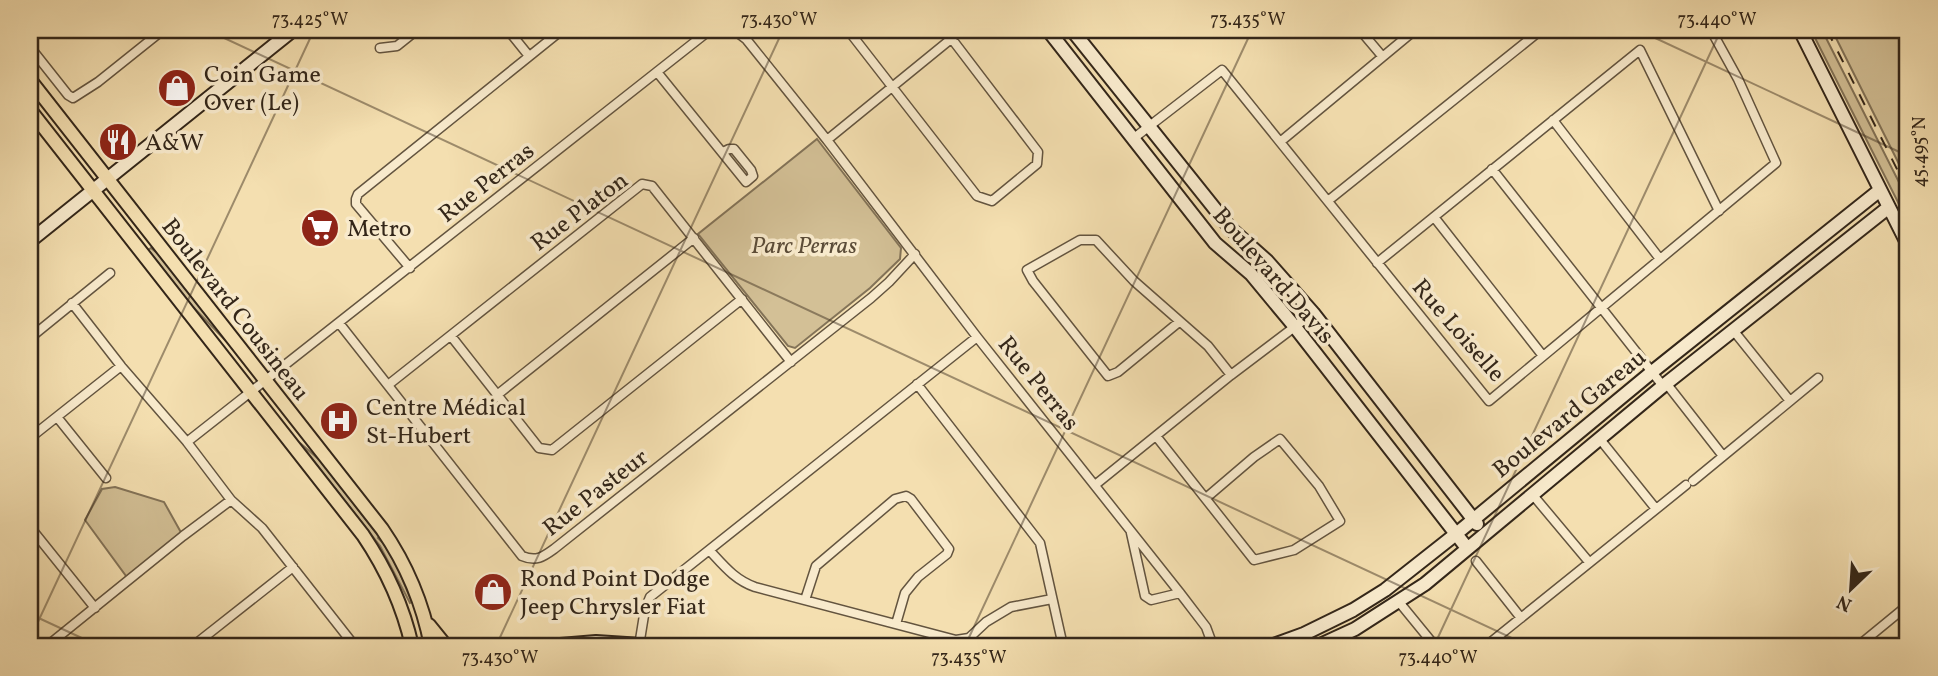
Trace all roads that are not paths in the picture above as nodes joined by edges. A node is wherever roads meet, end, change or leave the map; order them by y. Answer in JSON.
{"nodes":[{"id":1,"x":36,"y":30,"type":"edge"},
{"id":2,"x":163,"y":30,"type":"edge"},
{"id":3,"x":293,"y":30,"type":"edge"},
{"id":4,"x":417,"y":30,"type":"edge"},
{"id":5,"x":508,"y":30,"type":"edge"},
{"id":6,"x":562,"y":30,"type":"edge"},
{"id":7,"x":710,"y":30,"type":"edge"},
{"id":8,"x":734,"y":30,"type":"edge"},
{"id":9,"x":848,"y":30,"type":"edge"},
{"id":10,"x":945,"y":30,"type":"edge"},
{"id":11,"x":962,"y":30,"type":"edge"},
{"id":12,"x":1048,"y":30,"type":"edge"},
{"id":13,"x":1072,"y":30,"type":"edge"},
{"id":14,"x":1360,"y":30,"type":"edge"},
{"id":15,"x":1415,"y":30,"type":"edge"},
{"id":16,"x":1541,"y":30,"type":"edge"},
{"id":17,"x":1711,"y":30,"type":"edge"},
{"id":18,"x":1800,"y":30,"type":"edge"},
{"id":19,"x":30,"y":36,"type":"edge"},
{"id":20,"x":952,"y":38,"type":"junction"},
{"id":21,"x":30,"y":47,"type":"edge"},
{"id":22,"x":380,"y":48,"type":"dead end"},
{"id":23,"x":529,"y":56,"type":"junction"},
{"id":24,"x":1382,"y":56,"type":"junction"},
{"id":25,"x":657,"y":72,"type":"junction"},
{"id":26,"x":30,"y":80,"type":"edge"},
{"id":27,"x":891,"y":87,"type":"junction"},
{"id":28,"x":30,"y":110,"type":"edge"},
{"id":29,"x":1553,"y":120,"type":"junction"},
{"id":30,"x":41,"y":125,"type":"junction"},
{"id":31,"x":1148,"y":126,"type":"junction"},
{"id":32,"x":30,"y":133,"type":"edge"},
{"id":33,"x":1134,"y":138,"type":"junction"},
{"id":34,"x":827,"y":140,"type":"junction"},
{"id":35,"x":1280,"y":142,"type":"junction"},
{"id":36,"x":723,"y":152,"type":"dead end"},
{"id":37,"x":1492,"y":169,"type":"junction"},
{"id":38,"x":107,"y":179,"type":"junction"},
{"id":39,"x":93,"y":190,"type":"junction"},
{"id":40,"x":1880,"y":190,"type":"junction"},
{"id":41,"x":1329,"y":200,"type":"junction"},
{"id":42,"x":1889,"y":207,"type":"junction"},
{"id":43,"x":1719,"y":211,"type":"junction"},
{"id":44,"x":1434,"y":216,"type":"junction"},
{"id":45,"x":694,"y":238,"type":"junction"},
{"id":46,"x":30,"y":241,"type":"edge"},
{"id":47,"x":1908,"y":245,"type":"edge"},
{"id":48,"x":915,"y":254,"type":"junction"},
{"id":49,"x":1660,"y":259,"type":"junction"},
{"id":50,"x":1377,"y":262,"type":"junction"},
{"id":51,"x":410,"y":268,"type":"junction"},
{"id":52,"x":110,"y":273,"type":"dead end"},
{"id":53,"x":742,"y":299,"type":"junction"},
{"id":54,"x":72,"y":303,"type":"junction"},
{"id":55,"x":1602,"y":309,"type":"junction"},
{"id":56,"x":1313,"y":313,"type":"junction"},
{"id":57,"x":1179,"y":322,"type":"junction"},
{"id":58,"x":339,"y":323,"type":"junction"},
{"id":59,"x":1295,"y":327,"type":"junction"},
{"id":60,"x":1732,"y":330,"type":"junction"},
{"id":61,"x":451,"y":336,"type":"junction"},
{"id":62,"x":977,"y":337,"type":"junction"},
{"id":63,"x":30,"y":338,"type":"edge"},
{"id":64,"x":1543,"y":356,"type":"junction"},
{"id":65,"x":791,"y":362,"type":"junction"},
{"id":66,"x":121,"y":366,"type":"junction"},
{"id":67,"x":1652,"y":372,"type":"junction"},
{"id":68,"x":1231,"y":375,"type":"junction"},
{"id":69,"x":1818,"y":378,"type":"dead end"},
{"id":70,"x":266,"y":381,"type":"junction"},
{"id":71,"x":917,"y":384,"type":"junction"},
{"id":72,"x":388,"y":385,"type":"junction"},
{"id":73,"x":1664,"y":385,"type":"junction"},
{"id":74,"x":251,"y":392,"type":"junction"},
{"id":75,"x":497,"y":396,"type":"junction"},
{"id":76,"x":1790,"y":401,"type":"junction"},
{"id":77,"x":57,"y":417,"type":"junction"},
{"id":78,"x":1156,"y":436,"type":"junction"},
{"id":79,"x":30,"y":439,"type":"edge"},
{"id":80,"x":1600,"y":439,"type":"junction"},
{"id":81,"x":187,"y":442,"type":"junction"},
{"id":82,"x":1723,"y":456,"type":"junction"},
{"id":83,"x":106,"y":478,"type":"dead end"},
{"id":84,"x":1096,"y":485,"type":"junction"},
{"id":85,"x":1453,"y":493,"type":"junction"},
{"id":86,"x":1532,"y":494,"type":"junction"},
{"id":87,"x":1206,"y":498,"type":"junction"},
{"id":88,"x":231,"y":499,"type":"junction"},
{"id":89,"x":1434,"y":506,"type":"junction"},
{"id":90,"x":1656,"y":509,"type":"junction"},
{"id":91,"x":1474,"y":519,"type":"junction"},
{"id":92,"x":30,"y":527,"type":"edge"},
{"id":93,"x":1131,"y":531,"type":"junction"},
{"id":94,"x":1485,"y":533,"type":"junction"},
{"id":95,"x":1456,"y":534,"type":"junction"},
{"id":96,"x":1467,"y":548,"type":"junction"},
{"id":97,"x":710,"y":551,"type":"junction"},
{"id":98,"x":1476,"y":561,"type":"dead end"},
{"id":99,"x":1589,"y":562,"type":"junction"},
{"id":100,"x":293,"y":567,"type":"junction"},
{"id":101,"x":1180,"y":593,"type":"junction"},
{"id":102,"x":1052,"y":599,"type":"junction"},
{"id":103,"x":805,"y":600,"type":"junction"},
{"id":104,"x":1399,"y":602,"type":"junction"},
{"id":105,"x":1908,"y":605,"type":"edge"},
{"id":106,"x":95,"y":608,"type":"junction"},
{"id":107,"x":1521,"y":618,"type":"junction"},
{"id":108,"x":424,"y":619,"type":"junction"},
{"id":109,"x":896,"y":624,"type":"junction"},
{"id":110,"x":1326,"y":644,"type":"edge"},
{"id":111,"x":640,"y":645,"type":"edge"},
{"id":112,"x":47,"y":646,"type":"edge"},
{"id":113,"x":193,"y":646,"type":"edge"},
{"id":114,"x":341,"y":646,"type":"edge"},
{"id":115,"x":412,"y":646,"type":"edge"},
{"id":116,"x":431,"y":646,"type":"edge"},
{"id":117,"x":446,"y":646,"type":"edge"},
{"id":118,"x":548,"y":646,"type":"edge"},
{"id":119,"x":657,"y":646,"type":"edge"},
{"id":120,"x":1063,"y":646,"type":"edge"},
{"id":121,"x":1213,"y":646,"type":"edge"},
{"id":122,"x":1271,"y":646,"type":"edge"},
{"id":123,"x":1435,"y":646,"type":"edge"},
{"id":124,"x":1486,"y":646,"type":"edge"},
{"id":125,"x":1858,"y":646,"type":"edge"}],
"edges":[{"from":1,"to":19,"type":"street"},
{"from":2,"to":21,"type":"street"},
{"from":3,"to":38,"type":"street"},
{"from":4,"to":22,"type":"street"},
{"from":5,"to":23,"type":"street"},
{"from":6,"to":23,"type":"street"},
{"from":7,"to":25,"type":"street","name":"Rue Perras"},
{"from":8,"to":34,"type":"street","name":"Rue Perras"},
{"from":9,"to":27,"type":"street"},
{"from":10,"to":20,"type":"street"},
{"from":11,"to":20,"type":"street"},
{"from":12,"to":33,"type":"street","name":"Boulevard Davis"},
{"from":13,"to":31,"type":"street","name":"Boulevard Davis"},
{"from":14,"to":24,"type":"street"},
{"from":15,"to":24,"type":"street"},
{"from":16,"to":41,"type":"street"},
{"from":17,"to":43,"type":"street","name":"Rue Loiselle"},
{"from":18,"to":40,"type":"street"},
{"from":20,"to":27,"type":"street"},
{"from":20,"to":27,"type":"street"},
{"from":23,"to":51,"type":"street"},
{"from":24,"to":35,"type":"street"},
{"from":25,"to":36,"type":"street"},
{"from":25,"to":51,"type":"street","name":"Rue Perras"},
{"from":26,"to":38,"type":"main road","name":"Boulevard Cousineau"},
{"from":27,"to":34,"type":"street"},
{"from":28,"to":30,"type":"main road","name":"Boulevard Cousineau"},
{"from":29,"to":37,"type":"street"},
{"from":29,"to":43,"type":"street"},
{"from":29,"to":49,"type":"street"},
{"from":30,"to":32,"type":"street"},
{"from":30,"to":39,"type":"main road","name":"Boulevard Cousineau"},
{"from":31,"to":33,"type":"street","name":"Rue Loiselle"},
{"from":31,"to":35,"type":"street","name":"Rue Loiselle"},
{"from":31,"to":56,"type":"street","name":"Boulevard Davis"},
{"from":33,"to":59,"type":"street","name":"Boulevard Davis"},
{"from":34,"to":48,"type":"street","name":"Rue Perras"},
{"from":35,"to":41,"type":"street","name":"Rue Loiselle"},
{"from":37,"to":44,"type":"street"},
{"from":37,"to":55,"type":"street"},
{"from":38,"to":39,"type":"street"},
{"from":38,"to":70,"type":"main road","name":"Boulevard Cousineau"},
{"from":39,"to":46,"type":"street"},
{"from":39,"to":74,"type":"main road","name":"Boulevard Cousineau"},
{"from":40,"to":42,"type":"street"},
{"from":40,"to":67,"type":"street","name":"Boulevard Gareau"},
{"from":41,"to":50,"type":"street","name":"Rue Loiselle"},
{"from":42,"to":47,"type":"street"},
{"from":42,"to":60,"type":"street","name":"Boulevard Gareau"},
{"from":43,"to":49,"type":"street","name":"Rue Loiselle"},
{"from":44,"to":50,"type":"street"},
{"from":44,"to":64,"type":"street"},
{"from":45,"to":53,"type":"street","name":"Rue Platon"},
{"from":45,"to":61,"type":"street","name":"Rue Platon"},
{"from":45,"to":75,"type":"street"},
{"from":48,"to":62,"type":"street","name":"Rue Perras"},
{"from":48,"to":65,"type":"street","name":"Rue Pasteur"},
{"from":49,"to":55,"type":"street","name":"Rue Loiselle"},
{"from":50,"to":64,"type":"street","name":"Rue Loiselle"},
{"from":51,"to":58,"type":"street","name":"Rue Perras"},
{"from":52,"to":54,"type":"street"},
{"from":53,"to":65,"type":"street","name":"Rue Platon"},
{"from":53,"to":75,"type":"street"},
{"from":54,"to":63,"type":"street"},
{"from":54,"to":66,"type":"street"},
{"from":55,"to":64,"type":"street","name":"Rue Loiselle"},
{"from":55,"to":67,"type":"street"},
{"from":56,"to":59,"type":"street"},
{"from":56,"to":85,"type":"street","name":"Boulevard Davis"},
{"from":57,"to":57,"type":"street"},
{"from":57,"to":68,"type":"street"},
{"from":58,"to":70,"type":"street","name":"Rue Perras"},
{"from":58,"to":72,"type":"street","name":"Rue Pasteur"},
{"from":59,"to":68,"type":"street"},
{"from":59,"to":89,"type":"street","name":"Boulevard Davis"},
{"from":60,"to":73,"type":"street","name":"Boulevard Gareau"},
{"from":60,"to":76,"type":"street"},
{"from":61,"to":72,"type":"street","name":"Rue Platon"},
{"from":61,"to":75,"type":"street"},
{"from":62,"to":71,"type":"street"},
{"from":62,"to":84,"type":"street","name":"Rue Perras"},
{"from":65,"to":72,"type":"street","name":"Rue Pasteur"},
{"from":66,"to":77,"type":"street"},
{"from":66,"to":81,"type":"street"},
{"from":67,"to":73,"type":"street"},
{"from":67,"to":91,"type":"street","name":"Boulevard Gareau"},
{"from":68,"to":78,"type":"street"},
{"from":69,"to":76,"type":"street"},
{"from":70,"to":74,"type":"street","name":"Rue Perras"},
{"from":70,"to":108,"type":"main road","name":"Boulevard Cousineau"},
{"from":71,"to":97,"type":"street"},
{"from":71,"to":102,"type":"street"},
{"from":73,"to":80,"type":"street","name":"Boulevard Gareau"},
{"from":73,"to":82,"type":"street"},
{"from":74,"to":81,"type":"street","name":"Rue Perras"},
{"from":74,"to":115,"type":"main road","name":"Boulevard Cousineau"},
{"from":76,"to":82,"type":"street"},
{"from":77,"to":79,"type":"street"},
{"from":77,"to":83,"type":"street"},
{"from":78,"to":84,"type":"street"},
{"from":78,"to":87,"type":"street"},
{"from":80,"to":86,"type":"street","name":"Boulevard Gareau"},
{"from":80,"to":90,"type":"street"},
{"from":81,"to":88,"type":"street"},
{"from":82,"to":90,"type":"street"},
{"from":84,"to":93,"type":"street","name":"Rue Perras"},
{"from":85,"to":89,"type":"street"},
{"from":85,"to":91,"type":"street","name":"Boulevard Davis"},
{"from":86,"to":94,"type":"street","name":"Boulevard Gareau"},
{"from":86,"to":99,"type":"street"},
{"from":87,"to":87,"type":"street"},
{"from":88,"to":100,"type":"street"},
{"from":88,"to":106,"type":"street"},
{"from":89,"to":95,"type":"street","name":"Boulevard Davis"},
{"from":90,"to":99,"type":"street"},
{"from":91,"to":94,"type":"street","name":"Boulevard Davis"},
{"from":91,"to":95,"type":"street","name":"Boulevard Gareau"},
{"from":92,"to":106,"type":"street"},
{"from":93,"to":101,"type":"street","name":"Rue Perras"},
{"from":93,"to":101,"type":"street","name":"Rue Perras"},
{"from":94,"to":96,"type":"street","name":"Boulevard Gareau"},
{"from":95,"to":96,"type":"street","name":"Boulevard Davis"},
{"from":95,"to":122,"type":"street","name":"Boulevard Gareau"},
{"from":96,"to":104,"type":"street","name":"Boulevard Gareau"},
{"from":97,"to":103,"type":"street"},
{"from":97,"to":111,"type":"street"},
{"from":98,"to":107,"type":"street"},
{"from":99,"to":107,"type":"street"},
{"from":100,"to":113,"type":"street"},
{"from":100,"to":114,"type":"street"},
{"from":101,"to":121,"type":"street","name":"Rue Perras"},
{"from":102,"to":109,"type":"street"},
{"from":102,"to":120,"type":"street"},
{"from":103,"to":109,"type":"street"},
{"from":103,"to":109,"type":"street"},
{"from":104,"to":110,"type":"street","name":"Boulevard Gareau"},
{"from":104,"to":123,"type":"street"},
{"from":105,"to":125,"type":"street"},
{"from":106,"to":112,"type":"street"},
{"from":107,"to":124,"type":"street"},
{"from":108,"to":116,"type":"main road","name":"Boulevard Cousineau"},
{"from":108,"to":117,"type":"main road"},
{"from":111,"to":118,"type":"street"},
{"from":111,"to":119,"type":"street"}]}
